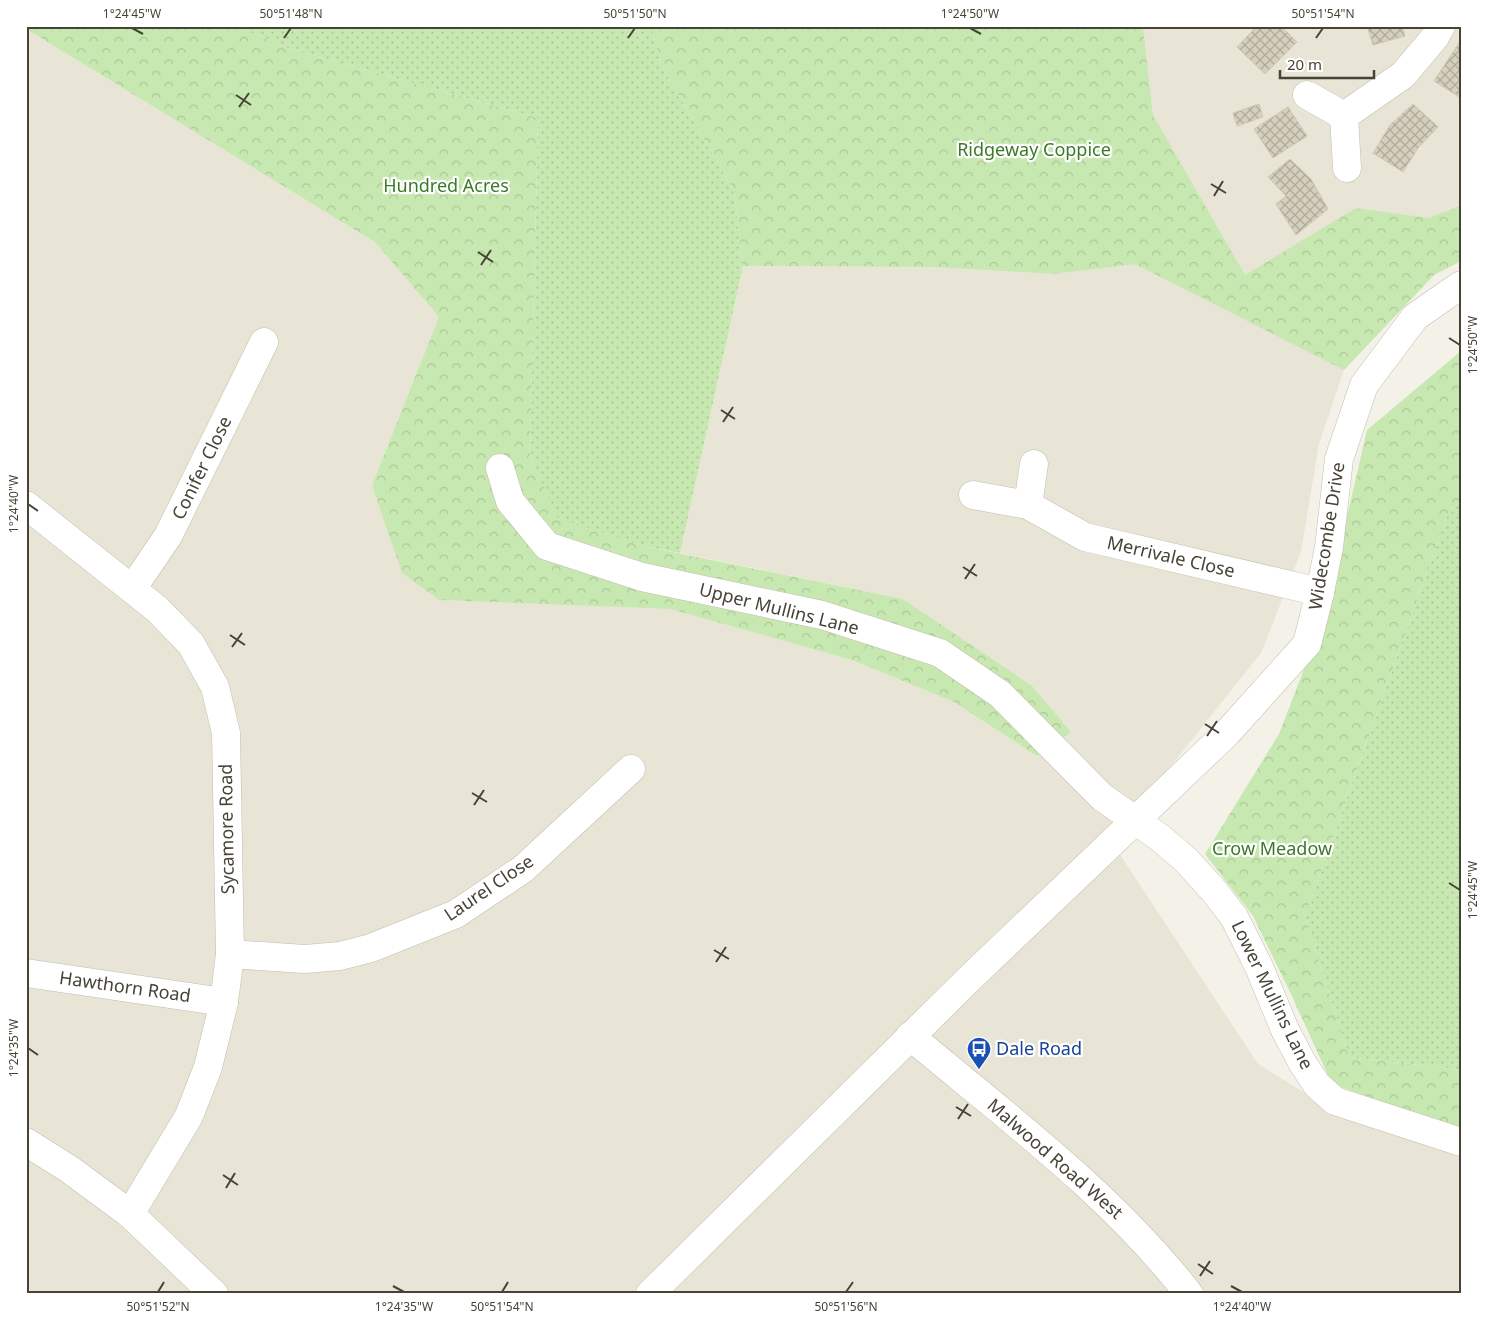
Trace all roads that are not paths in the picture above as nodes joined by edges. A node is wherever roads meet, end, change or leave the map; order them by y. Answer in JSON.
{"nodes":[{"id":1,"x":1441,"y":26,"type":"edge"},
{"id":2,"x":1307,"y":95,"type":"dead end"},
{"id":3,"x":1344,"y":116,"type":"junction"},
{"id":4,"x":1347,"y":168,"type":"dead end"},
{"id":5,"x":1461,"y":285,"type":"edge"},
{"id":6,"x":264,"y":342,"type":"dead end"},
{"id":7,"x":1034,"y":464,"type":"dead end"},
{"id":8,"x":500,"y":468,"type":"dead end"},
{"id":9,"x":973,"y":495,"type":"dead end"},
{"id":10,"x":26,"y":505,"type":"edge"},
{"id":11,"x":1028,"y":505,"type":"junction"},
{"id":12,"x":132,"y":590,"type":"junction"},
{"id":13,"x":1320,"y":592,"type":"junction"},
{"id":14,"x":631,"y":769,"type":"dead end"},
{"id":15,"x":1134,"y":820,"type":"junction"},
{"id":16,"x":230,"y":954,"type":"junction"},
{"id":17,"x":26,"y":973,"type":"edge"},
{"id":18,"x":224,"y":1002,"type":"junction"},
{"id":19,"x":910,"y":1036,"type":"junction"},
{"id":20,"x":26,"y":1142,"type":"edge"},
{"id":21,"x":1461,"y":1142,"type":"edge"},
{"id":22,"x":130,"y":1214,"type":"junction"},
{"id":23,"x":214,"y":1294,"type":"edge"},
{"id":24,"x":650,"y":1294,"type":"edge"},
{"id":25,"x":1189,"y":1294,"type":"edge"}],
"edges":[{"from":1,"to":3,"type":"street"},
{"from":2,"to":3,"type":"street"},
{"from":3,"to":4,"type":"street"},
{"from":5,"to":13,"type":"street","name":"Widecombe Drive"},
{"from":6,"to":12,"type":"street","name":"Conifer Close"},
{"from":7,"to":11,"type":"street"},
{"from":8,"to":15,"type":"street","name":"Upper Mullins Lane"},
{"from":9,"to":11,"type":"street","name":"Merrivale Close"},
{"from":10,"to":12,"type":"street","name":"Sycamore Road"},
{"from":11,"to":13,"type":"street","name":"Merrivale Close"},
{"from":12,"to":16,"type":"street","name":"Sycamore Road"},
{"from":13,"to":15,"type":"street","name":"Widecombe Drive"},
{"from":14,"to":16,"type":"street","name":"Laurel Close"},
{"from":15,"to":19,"type":"street"},
{"from":15,"to":21,"type":"street","name":"Lower Mullins Lane"},
{"from":16,"to":18,"type":"street","name":"Sycamore Road"},
{"from":17,"to":18,"type":"street","name":"Hawthorn Road"},
{"from":18,"to":22,"type":"street","name":"Sycamore Road"},
{"from":19,"to":24,"type":"street"},
{"from":19,"to":25,"type":"street","name":"Malwood Road West"},
{"from":20,"to":22,"type":"street"},
{"from":22,"to":23,"type":"street"}]}
